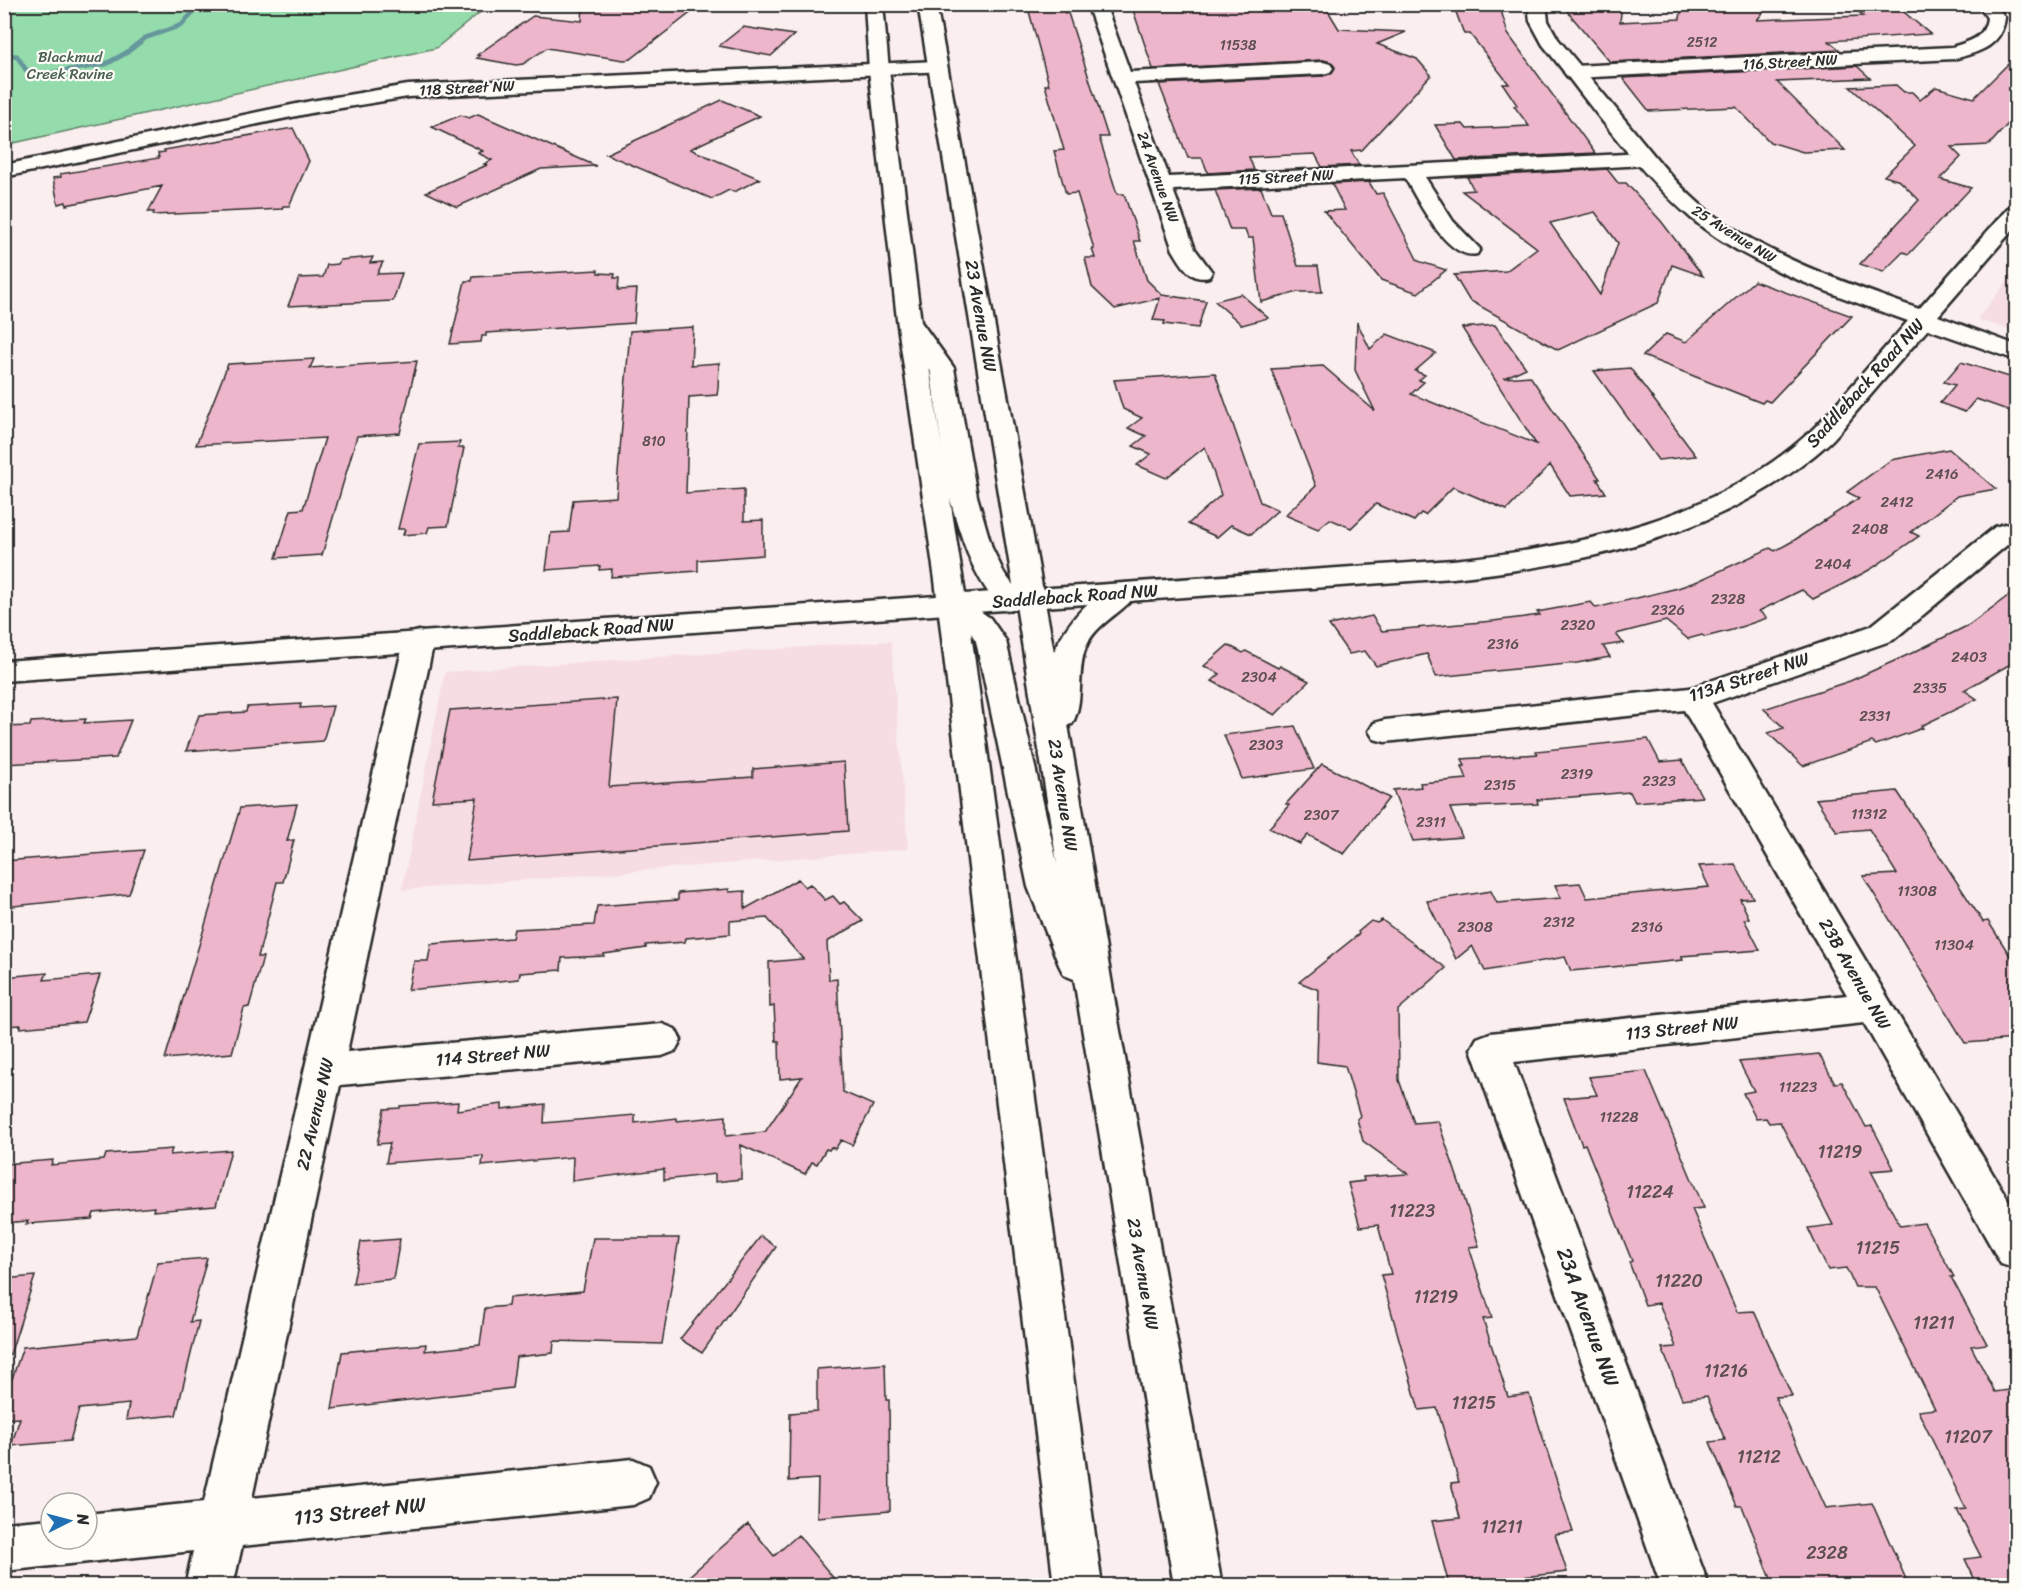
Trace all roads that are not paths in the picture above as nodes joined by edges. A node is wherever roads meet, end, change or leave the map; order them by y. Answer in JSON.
{"nodes":[{"id":1,"x":874,"y":4,"type":"edge"},
{"id":2,"x":927,"y":4,"type":"edge"},
{"id":3,"x":1096,"y":4,"type":"edge"},
{"id":4,"x":1537,"y":4,"type":"edge"},
{"id":5,"x":1987,"y":4,"type":"edge"},
{"id":6,"x":938,"y":67,"type":"junction"},
{"id":7,"x":1323,"y":68,"type":"dead end"},
{"id":8,"x":879,"y":70,"type":"junction"},
{"id":9,"x":1574,"y":72,"type":"junction"},
{"id":10,"x":1123,"y":78,"type":"junction"},
{"id":11,"x":1645,"y":159,"type":"junction"},
{"id":12,"x":4,"y":171,"type":"edge"},
{"id":13,"x":1411,"y":171,"type":"junction"},
{"id":14,"x":1161,"y":183,"type":"junction"},
{"id":15,"x":2016,"y":213,"type":"edge"},
{"id":16,"x":1469,"y":249,"type":"dead end"},
{"id":17,"x":1201,"y":272,"type":"dead end"},
{"id":18,"x":909,"y":319,"type":"junction"},
{"id":19,"x":1923,"y":320,"type":"junction"},
{"id":20,"x":2016,"y":353,"type":"edge"},
{"id":21,"x":2011,"y":536,"type":"edge"},
{"id":22,"x":1122,"y":593,"type":"junction"},
{"id":23,"x":1030,"y":600,"type":"junction"},
{"id":24,"x":952,"y":605,"type":"junction"},
{"id":25,"x":419,"y":641,"type":"junction"},
{"id":26,"x":4,"y":670,"type":"edge"},
{"id":27,"x":1693,"y":698,"type":"junction"},
{"id":28,"x":1385,"y":731,"type":"dead end"},
{"id":29,"x":1056,"y":750,"type":"junction"},
{"id":30,"x":1875,"y":1007,"type":"junction"},
{"id":31,"x":1099,"y":1020,"type":"junction"},
{"id":32,"x":662,"y":1040,"type":"dead end"},
{"id":33,"x":1490,"y":1049,"type":"joint"},
{"id":34,"x":325,"y":1070,"type":"junction"},
{"id":35,"x":2016,"y":1250,"type":"edge"},
{"id":36,"x":633,"y":1482,"type":"dead end"},
{"id":37,"x":222,"y":1525,"type":"junction"},
{"id":38,"x":99,"y":1538,"type":"edge"},
{"id":39,"x":39,"y":1543,"type":"edge"},
{"id":40,"x":4,"y":1547,"type":"edge"},
{"id":41,"x":209,"y":1586,"type":"edge"},
{"id":42,"x":1078,"y":1586,"type":"edge"},
{"id":43,"x":1198,"y":1586,"type":"edge"},
{"id":44,"x":1685,"y":1586,"type":"edge"}],
"edges":[{"from":1,"to":8,"type":"street"},
{"from":2,"to":6,"type":"street","name":"23 Avenue NW"},
{"from":3,"to":10,"type":"street","name":"24 Avenue NW"},
{"from":4,"to":9,"type":"street","name":"25 Avenue NW"},
{"from":5,"to":9,"type":"street","name":"116 Street NW"},
{"from":6,"to":8,"type":"street","name":"118 Street NW"},
{"from":6,"to":23,"type":"street","name":"23 Avenue NW"},
{"from":7,"to":10,"type":"street"},
{"from":8,"to":12,"type":"street","name":"118 Street NW"},
{"from":8,"to":18,"type":"street"},
{"from":9,"to":11,"type":"street","name":"25 Avenue NW"},
{"from":10,"to":14,"type":"street","name":"24 Avenue NW"},
{"from":11,"to":13,"type":"street","name":"115 Street NW"},
{"from":11,"to":19,"type":"street","name":"25 Avenue NW"},
{"from":13,"to":14,"type":"street","name":"115 Street NW"},
{"from":13,"to":16,"type":"street"},
{"from":14,"to":17,"type":"street","name":"24 Avenue NW"},
{"from":15,"to":19,"type":"street","name":"Saddleback Road NW"},
{"from":18,"to":23,"type":"street"},
{"from":18,"to":24,"type":"street"},
{"from":19,"to":20,"type":"street","name":"25 Avenue NW"},
{"from":19,"to":22,"type":"street","name":"Saddleback Road NW"},
{"from":21,"to":27,"type":"street","name":"113A Street NW"},
{"from":22,"to":23,"type":"street","name":"Saddleback Road NW"},
{"from":22,"to":29,"type":"street"},
{"from":23,"to":24,"type":"street","name":"Saddleback Road NW"},
{"from":23,"to":29,"type":"street","name":"23 Avenue NW"},
{"from":24,"to":25,"type":"street","name":"Saddleback Road NW"},
{"from":24,"to":31,"type":"street"},
{"from":24,"to":42,"type":"street"},
{"from":25,"to":26,"type":"street","name":"Saddleback Road NW"},
{"from":25,"to":34,"type":"street","name":"22 Avenue NW"},
{"from":27,"to":28,"type":"street","name":"113A Street NW"},
{"from":27,"to":30,"type":"street","name":"23B Avenue NW"},
{"from":29,"to":31,"type":"street","name":"23 Avenue NW"},
{"from":30,"to":33,"type":"street","name":"113 Street NW"},
{"from":30,"to":35,"type":"street","name":"23B Avenue NW"},
{"from":31,"to":43,"type":"street","name":"23 Avenue NW"},
{"from":32,"to":34,"type":"street","name":"114 Street NW"},
{"from":33,"to":44,"type":"street","name":"23A Avenue NW"},
{"from":34,"to":37,"type":"street","name":"22 Avenue NW"},
{"from":36,"to":37,"type":"street","name":"113 Street NW"},
{"from":37,"to":38,"type":"street","name":"113 Street NW"},
{"from":37,"to":41,"type":"street","name":"22 Avenue NW"},
{"from":39,"to":40,"type":"street"}]}
